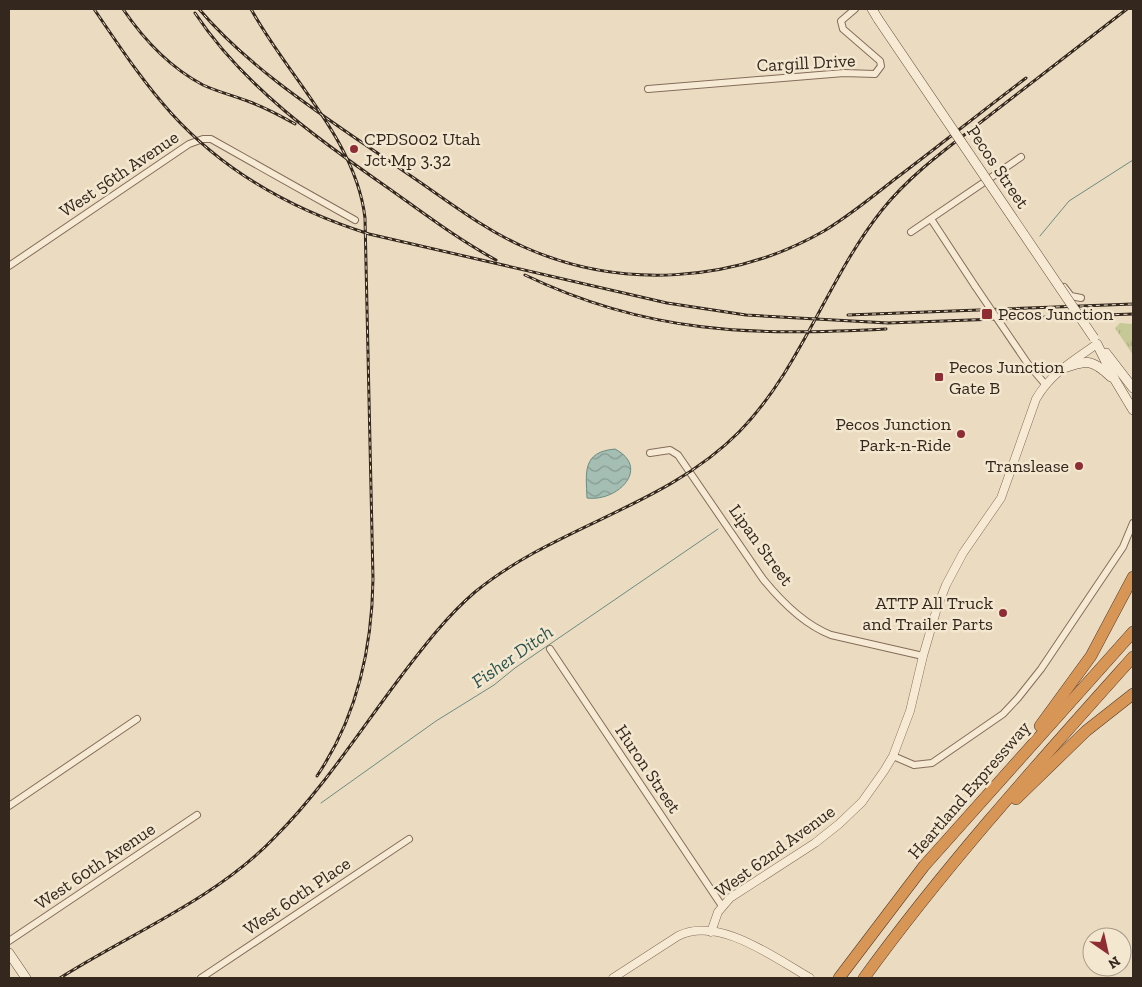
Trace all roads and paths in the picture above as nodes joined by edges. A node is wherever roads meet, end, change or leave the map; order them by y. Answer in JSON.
{"nodes":[{"id":1,"x":855,"y":9,"type":"edge"},
{"id":2,"x":872,"y":9,"type":"edge"},
{"id":3,"x":648,"y":89,"type":"dead end"},
{"id":4,"x":1021,"y":158,"type":"dead end"},
{"id":5,"x":989,"y":180,"type":"junction"},
{"id":6,"x":930,"y":219,"type":"junction"},
{"id":7,"x":355,"y":220,"type":"dead end"},
{"id":8,"x":911,"y":232,"type":"dead end"},
{"id":9,"x":9,"y":266,"type":"edge"},
{"id":10,"x":1081,"y":298,"type":"dead end"},
{"id":11,"x":1096,"y":341,"type":"junction"},
{"id":12,"x":1061,"y":369,"type":"junction"},
{"id":13,"x":1115,"y":380,"type":"junction"},
{"id":14,"x":1045,"y":384,"type":"junction"},
{"id":15,"x":1133,"y":388,"type":"edge"},
{"id":16,"x":1133,"y":410,"type":"edge"},
{"id":17,"x":650,"y":453,"type":"dead end"},
{"id":18,"x":1133,"y":523,"type":"edge"},
{"id":19,"x":1133,"y":577,"type":"edge"},
{"id":20,"x":1133,"y":632,"type":"edge"},
{"id":21,"x":550,"y":649,"type":"dead end"},
{"id":22,"x":923,"y":656,"type":"junction"},
{"id":23,"x":1133,"y":657,"type":"edge"},
{"id":24,"x":1133,"y":694,"type":"edge"},
{"id":25,"x":137,"y":719,"type":"dead end"},
{"id":26,"x":893,"y":756,"type":"junction"},
{"id":27,"x":9,"y":806,"type":"edge"},
{"id":28,"x":197,"y":815,"type":"dead end"},
{"id":29,"x":410,"y":839,"type":"dead end"},
{"id":30,"x":959,"y":858,"type":"junction"},
{"id":31,"x":924,"y":866,"type":"junction"},
{"id":32,"x":722,"y":906,"type":"junction"},
{"id":33,"x":711,"y":932,"type":"junction"},
{"id":34,"x":9,"y":941,"type":"edge"},
{"id":35,"x":9,"y":953,"type":"edge"},
{"id":36,"x":26,"y":978,"type":"edge"},
{"id":37,"x":202,"y":978,"type":"edge"},
{"id":38,"x":613,"y":978,"type":"edge"},
{"id":39,"x":810,"y":978,"type":"edge"},
{"id":40,"x":839,"y":978,"type":"edge"},
{"id":41,"x":864,"y":978,"type":"edge"}],
"edges":[{"from":1,"to":3,"type":"street","name":"Cargill Drive"},
{"from":2,"to":11,"type":"main road","name":"Pecos Street","bridge":true},
{"from":4,"to":5,"type":"street"},
{"from":5,"to":6,"type":"street"},
{"from":5,"to":10,"type":"street"},
{"from":6,"to":8,"type":"street"},
{"from":6,"to":14,"type":"street","bridge":true},
{"from":7,"to":9,"type":"street","name":"West 56th Avenue"},
{"from":11,"to":12,"type":"street"},
{"from":11,"to":13,"type":"main road","name":"Pecos Street"},
{"from":11,"to":15,"type":"main road","name":"Pecos Street"},
{"from":12,"to":13,"type":"main road"},
{"from":12,"to":14,"type":"street"},
{"from":13,"to":16,"type":"main road","name":"Pecos Street"},
{"from":14,"to":22,"type":"street","name":"West 62nd Avenue"},
{"from":17,"to":22,"type":"street","name":"Lipan Street"},
{"from":18,"to":26,"type":"street"},
{"from":19,"to":31,"type":"highway"},
{"from":20,"to":31,"type":"highway","name":"Heartland Expressway"},
{"from":21,"to":32,"type":"street","name":"Huron Street"},
{"from":22,"to":26,"type":"street","name":"West 62nd Avenue"},
{"from":23,"to":30,"type":"highway","name":"Heartland Expressway"},
{"from":24,"to":30,"type":"highway"},
{"from":25,"to":27,"type":"street"},
{"from":26,"to":32,"type":"street","name":"West 62nd Avenue"},
{"from":28,"to":34,"type":"street","name":"West 60th Avenue"},
{"from":29,"to":37,"type":"street","name":"West 60th Place"},
{"from":30,"to":41,"type":"highway","name":"Heartland Expressway"},
{"from":31,"to":40,"type":"highway","name":"Heartland Expressway"},
{"from":32,"to":33,"type":"street","name":"West 62nd Avenue"},
{"from":33,"to":38,"type":"street"},
{"from":33,"to":39,"type":"street"},
{"from":35,"to":36,"type":"main road"}]}
